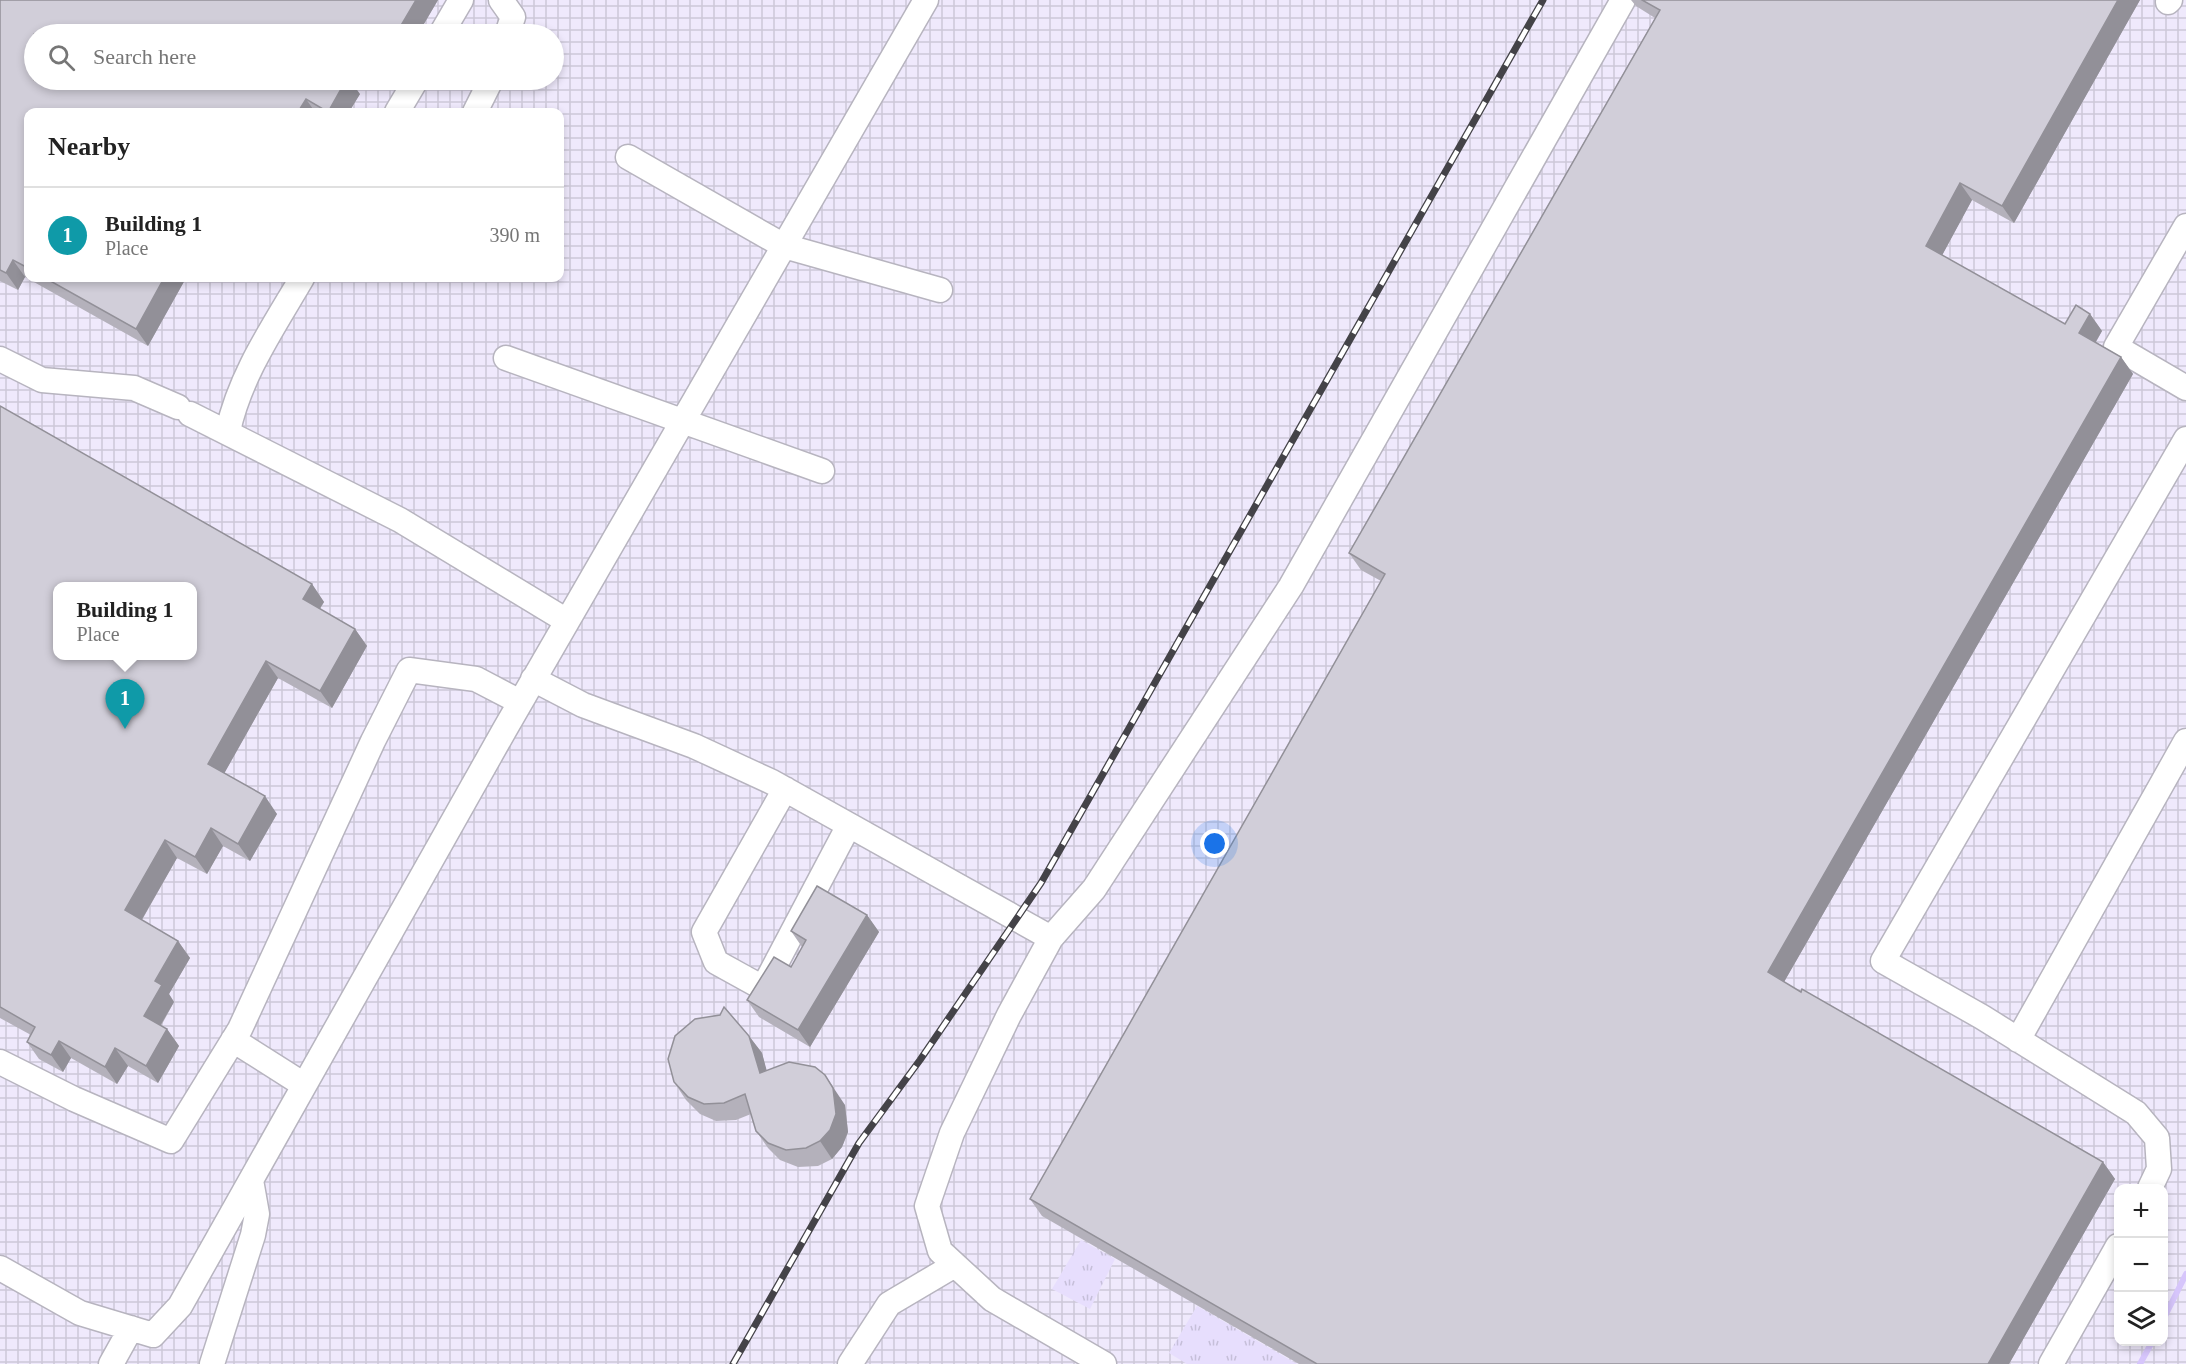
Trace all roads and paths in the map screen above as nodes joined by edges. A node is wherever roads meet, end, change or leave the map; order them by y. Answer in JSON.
{"nodes":[{"id":1,"x":461,"y":0,"type":"edge"},
{"id":2,"x":501,"y":0,"type":"edge"},
{"id":3,"x":926,"y":0,"type":"edge"},
{"id":4,"x":1623,"y":0,"type":"edge"},
{"id":5,"x":447,"y":24,"type":"edge"},
{"id":6,"x":511,"y":24,"type":"edge"},
{"id":7,"x":410,"y":90,"type":"edge"},
{"id":8,"x":486,"y":90,"type":"edge"},
{"id":9,"x":399,"y":108,"type":"edge"},
{"id":10,"x":477,"y":108,"type":"edge"},
{"id":11,"x":628,"y":157,"type":"dead end"},
{"id":12,"x":2186,"y":226,"type":"edge"},
{"id":13,"x":784,"y":246,"type":"junction"},
{"id":14,"x":300,"y":282,"type":"edge"},
{"id":15,"x":940,"y":290,"type":"dead end"},
{"id":16,"x":506,"y":357,"type":"dead end"},
{"id":17,"x":0,"y":359,"type":"edge"},
{"id":18,"x":2186,"y":388,"type":"edge"},
{"id":19,"x":683,"y":421,"type":"junction"},
{"id":20,"x":228,"y":431,"type":"junction"},
{"id":21,"x":2186,"y":439,"type":"edge"},
{"id":22,"x":822,"y":471,"type":"dead end"},
{"id":23,"x":567,"y":621,"type":"junction"},
{"id":24,"x":533,"y":679,"type":"junction"},
{"id":25,"x":520,"y":702,"type":"junction"},
{"id":26,"x":2186,"y":741,"type":"edge"},
{"id":27,"x":785,"y":789,"type":"junction"},
{"id":28,"x":849,"y":825,"type":"junction"},
{"id":29,"x":1051,"y":938,"type":"junction"},
{"id":30,"x":233,"y":1040,"type":"junction"},
{"id":31,"x":2018,"y":1040,"type":"junction"},
{"id":32,"x":0,"y":1062,"type":"edge"},
{"id":33,"x":304,"y":1085,"type":"junction"},
{"id":34,"x":251,"y":1180,"type":"junction"},
{"id":35,"x":2152,"y":1184,"type":"edge"},
{"id":36,"x":2114,"y":1253,"type":"edge"},
{"id":37,"x":955,"y":1265,"type":"junction"},
{"id":38,"x":0,"y":1268,"type":"edge"},
{"id":39,"x":131,"y":1328,"type":"junction"},
{"id":40,"x":111,"y":1364,"type":"edge"},
{"id":41,"x":212,"y":1364,"type":"edge"},
{"id":42,"x":850,"y":1364,"type":"edge"},
{"id":43,"x":1104,"y":1364,"type":"edge"},
{"id":44,"x":2051,"y":1364,"type":"edge"}],
"edges":[{"from":1,"to":5,"type":"lane"},
{"from":2,"to":6,"type":"lane"},
{"from":3,"to":13,"type":"lane"},
{"from":4,"to":29,"type":"lane"},
{"from":7,"to":9,"type":"lane"},
{"from":8,"to":10,"type":"lane"},
{"from":11,"to":13,"type":"lane"},
{"from":12,"to":18,"type":"lane"},
{"from":13,"to":15,"type":"lane"},
{"from":13,"to":19,"type":"lane"},
{"from":14,"to":20,"type":"lane"},
{"from":16,"to":19,"type":"lane"},
{"from":17,"to":20,"type":"lane"},
{"from":19,"to":22,"type":"lane"},
{"from":19,"to":23,"type":"lane"},
{"from":20,"to":23,"type":"lane"},
{"from":21,"to":31,"type":"lane"},
{"from":23,"to":24,"type":"lane"},
{"from":24,"to":25,"type":"lane"},
{"from":24,"to":27,"type":"lane"},
{"from":25,"to":30,"type":"lane"},
{"from":25,"to":33,"type":"lane"},
{"from":26,"to":31,"type":"lane"},
{"from":27,"to":28,"type":"lane"},
{"from":27,"to":28,"type":"lane"},
{"from":28,"to":29,"type":"lane"},
{"from":29,"to":37,"type":"lane"},
{"from":30,"to":32,"type":"lane"},
{"from":30,"to":33,"type":"lane"},
{"from":31,"to":35,"type":"lane"},
{"from":33,"to":34,"type":"lane"},
{"from":34,"to":39,"type":"lane"},
{"from":34,"to":41,"type":"lane"},
{"from":36,"to":44,"type":"lane"},
{"from":37,"to":42,"type":"lane"},
{"from":37,"to":43,"type":"lane"},
{"from":38,"to":39,"type":"lane"},
{"from":39,"to":40,"type":"lane"}]}
